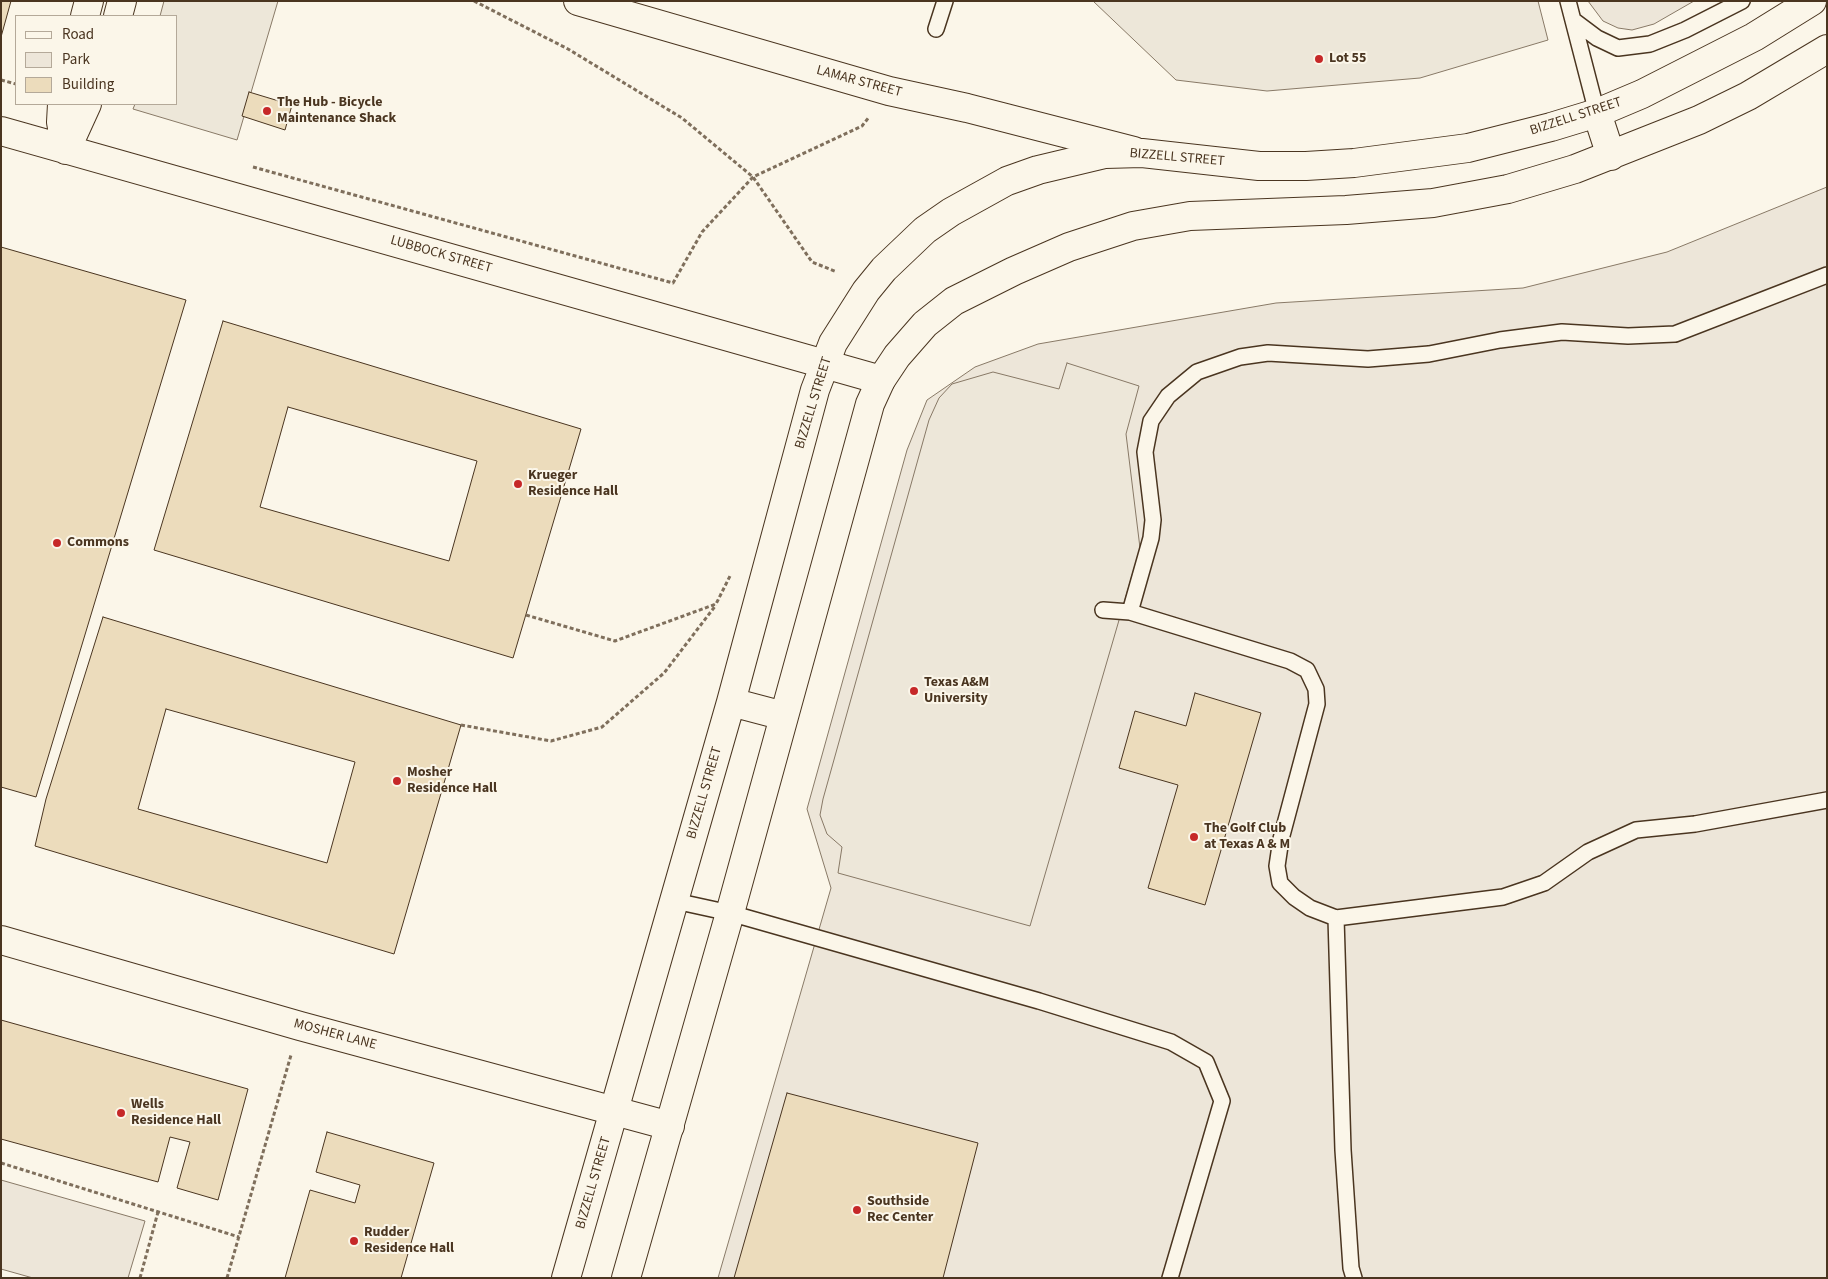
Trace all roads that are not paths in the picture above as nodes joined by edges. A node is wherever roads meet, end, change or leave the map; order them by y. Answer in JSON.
{"nodes":[{"id":1,"x":89,"y":1,"type":"edge"},
{"id":2,"x":122,"y":1,"type":"edge"},
{"id":3,"x":578,"y":1,"type":"edge"},
{"id":4,"x":945,"y":1,"type":"edge"},
{"id":5,"x":1568,"y":1,"type":"edge"},
{"id":6,"x":1742,"y":1,"type":"edge"},
{"id":7,"x":1812,"y":1,"type":"edge"},
{"id":8,"x":85,"y":15,"type":"edge"},
{"id":9,"x":118,"y":15,"type":"edge"},
{"id":10,"x":1573,"y":20,"type":"junction"},
{"id":11,"x":936,"y":29,"type":"dead end"},
{"id":12,"x":1827,"y":49,"type":"edge"},
{"id":13,"x":62,"y":105,"type":"edge"},
{"id":14,"x":87,"y":105,"type":"edge"},
{"id":15,"x":1597,"y":112,"type":"junction"},
{"id":16,"x":1,"y":131,"type":"edge"},
{"id":17,"x":66,"y":150,"type":"junction"},
{"id":18,"x":1142,"y":153,"type":"junction"},
{"id":19,"x":1611,"y":156,"type":"junction"},
{"id":20,"x":1827,"y":275,"type":"edge"},
{"id":21,"x":824,"y":364,"type":"junction"},
{"id":22,"x":881,"y":380,"type":"junction"},
{"id":23,"x":1103,"y":610,"type":"dead end"},
{"id":24,"x":1130,"y":612,"type":"junction"},
{"id":25,"x":731,"y":702,"type":"junction"},
{"id":26,"x":784,"y":716,"type":"junction"},
{"id":27,"x":1827,"y":800,"type":"edge"},
{"id":28,"x":675,"y":901,"type":"junction"},
{"id":29,"x":730,"y":913,"type":"junction"},
{"id":30,"x":1336,"y":918,"type":"junction"},
{"id":31,"x":1,"y":940,"type":"edge"},
{"id":32,"x":615,"y":1112,"type":"junction"},
{"id":33,"x":670,"y":1126,"type":"junction"},
{"id":34,"x":566,"y":1278,"type":"edge"},
{"id":35,"x":626,"y":1278,"type":"edge"},
{"id":36,"x":1170,"y":1278,"type":"edge"},
{"id":37,"x":1354,"y":1278,"type":"edge"}],
"edges":[{"from":1,"to":8,"type":"street"},
{"from":2,"to":9,"type":"street"},
{"from":3,"to":18,"type":"street","name":"LAMAR STREET"},
{"from":4,"to":11,"type":"lane"},
{"from":5,"to":10,"type":"lane"},
{"from":6,"to":10,"type":"lane"},
{"from":7,"to":15,"type":"street","name":"BIZZELL STREET"},
{"from":10,"to":15,"type":"lane"},
{"from":12,"to":19,"type":"street"},
{"from":13,"to":17,"type":"street"},
{"from":14,"to":17,"type":"street"},
{"from":15,"to":18,"type":"street","name":"BIZZELL STREET"},
{"from":15,"to":19,"type":"street"},
{"from":16,"to":17,"type":"street","name":"LUBBOCK STREET"},
{"from":17,"to":21,"type":"street","name":"LUBBOCK STREET"},
{"from":18,"to":21,"type":"street","name":"BIZZELL STREET"},
{"from":19,"to":22,"type":"street"},
{"from":20,"to":24,"type":"lane"},
{"from":21,"to":22,"type":"street","name":"LUBBOCK STREET"},
{"from":21,"to":25,"type":"street","name":"BIZZELL STREET"},
{"from":22,"to":26,"type":"street"},
{"from":23,"to":24,"type":"lane"},
{"from":24,"to":30,"type":"lane"},
{"from":25,"to":26,"type":"street"},
{"from":25,"to":28,"type":"street","name":"BIZZELL STREET"},
{"from":26,"to":29,"type":"street"},
{"from":27,"to":30,"type":"lane"},
{"from":28,"to":29,"type":"lane"},
{"from":28,"to":32,"type":"street","name":"BIZZELL STREET"},
{"from":29,"to":33,"type":"street"},
{"from":29,"to":36,"type":"lane"},
{"from":30,"to":37,"type":"lane"},
{"from":31,"to":32,"type":"street","name":"MOSHER LANE"},
{"from":32,"to":33,"type":"street","name":"MOSHER LANE"},
{"from":32,"to":34,"type":"street","name":"BIZZELL STREET"},
{"from":33,"to":35,"type":"street"}]}
